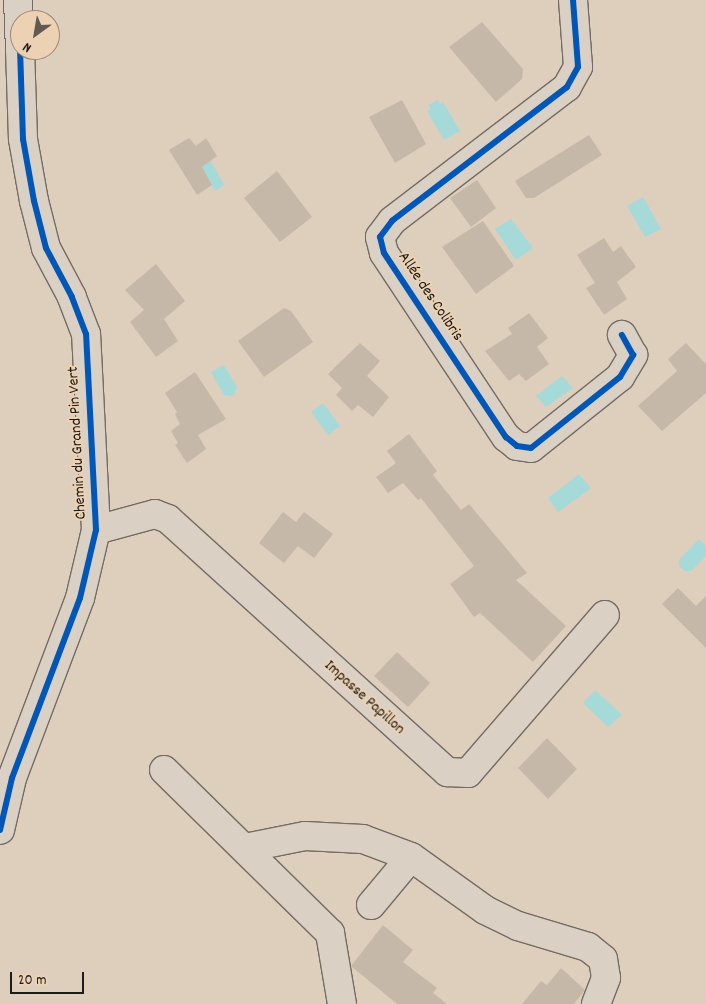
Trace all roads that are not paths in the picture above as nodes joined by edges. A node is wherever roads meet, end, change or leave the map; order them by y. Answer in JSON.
{"nodes":[{"id":1,"x":573,"y":0,"type":"edge"},
{"id":2,"x":20,"y":60,"type":"edge"},
{"id":3,"x":622,"y":335,"type":"dead end"},
{"id":4,"x":96,"y":530,"type":"junction"},
{"id":5,"x":605,"y":615,"type":"dead end"},
{"id":6,"x":164,"y":770,"type":"dead end"},
{"id":7,"x":0,"y":830,"type":"edge"},
{"id":8,"x":244,"y":848,"type":"junction"},
{"id":9,"x":411,"y":857,"type":"junction"},
{"id":10,"x":372,"y":905,"type":"dead end"},
{"id":11,"x":342,"y":1004,"type":"edge"},
{"id":12,"x":596,"y":1004,"type":"edge"}],
"edges":[{"from":1,"to":3,"type":"street","name":"Allée des Colibris"},
{"from":2,"to":4,"type":"street","name":"Chemin du Grand Pin Vert"},
{"from":4,"to":5,"type":"street","name":"Impasse Papillon"},
{"from":4,"to":7,"type":"street","name":"Chemin du Grand Pin Vert"},
{"from":6,"to":8,"type":"street"},
{"from":8,"to":9,"type":"street"},
{"from":8,"to":11,"type":"street"},
{"from":9,"to":10,"type":"street"},
{"from":9,"to":12,"type":"street"}]}
